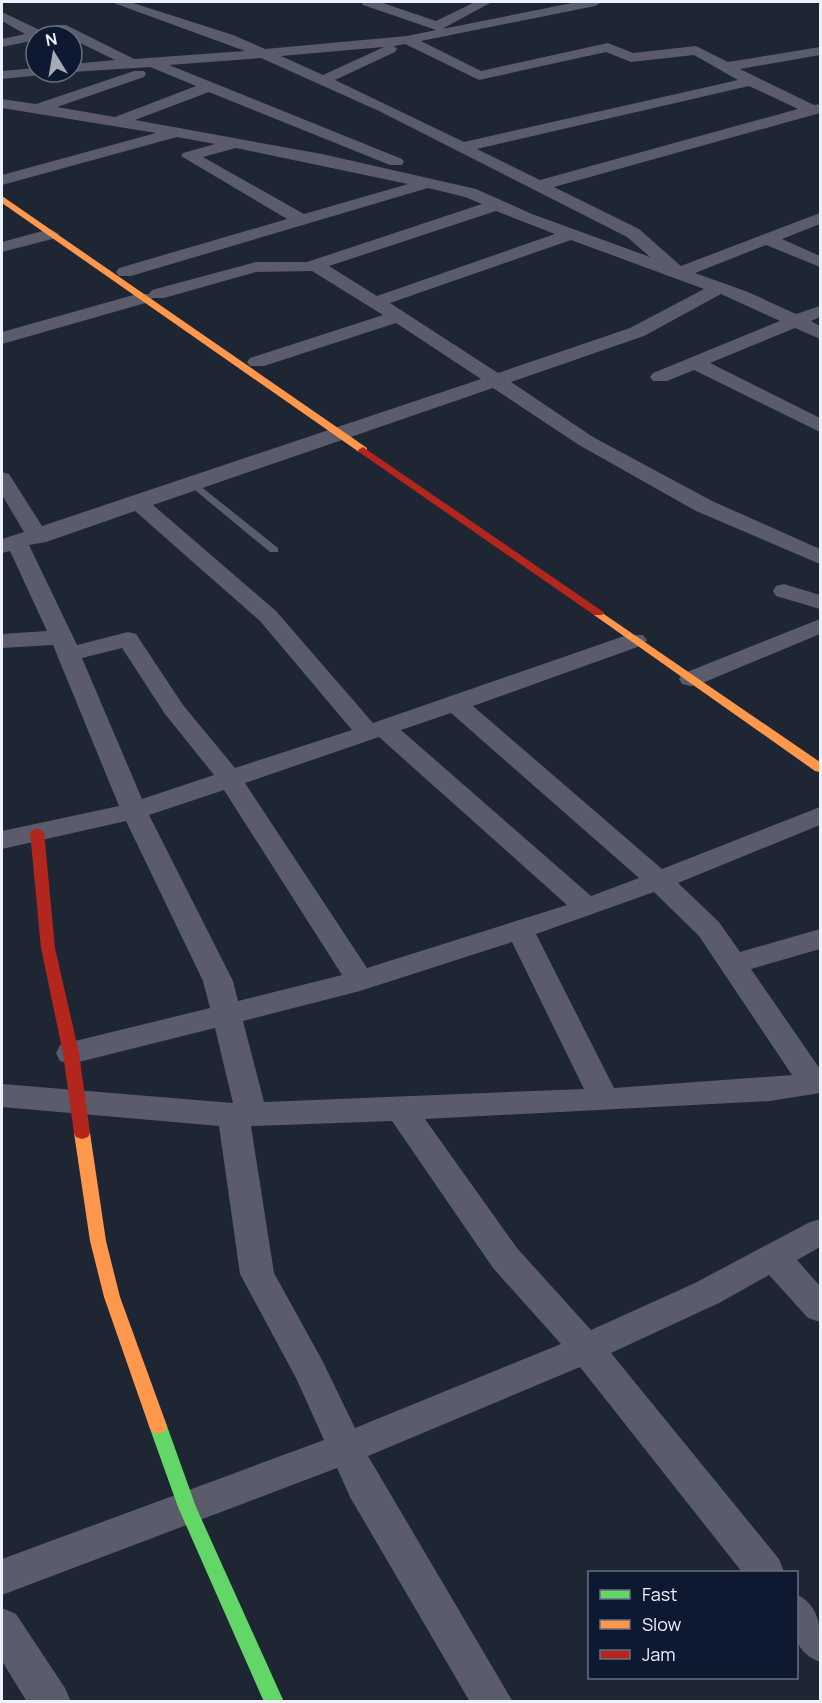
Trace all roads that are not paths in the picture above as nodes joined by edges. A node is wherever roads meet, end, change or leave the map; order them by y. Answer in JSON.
{"nodes":[{"id":1,"x":118,"y":2,"type":"edge"},
{"id":2,"x":368,"y":2,"type":"edge"},
{"id":3,"x":485,"y":2,"type":"edge"},
{"id":4,"x":595,"y":2,"type":"edge"},
{"id":5,"x":2,"y":16,"type":"edge"},
{"id":6,"x":437,"y":26,"type":"junction"},
{"id":7,"x":24,"y":27,"type":"edge"},
{"id":8,"x":24,"y":39,"type":"edge"},
{"id":9,"x":84,"y":40,"type":"edge"},
{"id":10,"x":407,"y":40,"type":"junction"},
{"id":11,"x":2,"y":44,"type":"edge"},
{"id":12,"x":820,"y":51,"type":"edge"},
{"id":13,"x":261,"y":54,"type":"junction"},
{"id":14,"x":84,"y":58,"type":"edge"},
{"id":15,"x":133,"y":64,"type":"junction"},
{"id":16,"x":155,"y":65,"type":"junction"},
{"id":17,"x":98,"y":66,"type":"junction"},
{"id":18,"x":84,"y":67,"type":"edge"},
{"id":19,"x":726,"y":67,"type":"junction"},
{"id":20,"x":24,"y":73,"type":"edge"},
{"id":21,"x":2,"y":75,"type":"edge"},
{"id":22,"x":322,"y":81,"type":"junction"},
{"id":23,"x":751,"y":81,"type":"junction"},
{"id":24,"x":208,"y":87,"type":"junction"},
{"id":25,"x":2,"y":103,"type":"edge"},
{"id":26,"x":38,"y":108,"type":"junction"},
{"id":27,"x":816,"y":109,"type":"edge"},
{"id":28,"x":117,"y":121,"type":"junction"},
{"id":29,"x":178,"y":132,"type":"junction"},
{"id":30,"x":237,"y":143,"type":"junction"},
{"id":31,"x":464,"y":147,"type":"junction"},
{"id":32,"x":2,"y":180,"type":"edge"},
{"id":33,"x":435,"y":184,"type":"junction"},
{"id":34,"x":2,"y":185,"type":"edge"},
{"id":35,"x":538,"y":186,"type":"junction"},
{"id":36,"x":2,"y":199,"type":"edge"},
{"id":37,"x":497,"y":205,"type":"junction"},
{"id":38,"x":820,"y":218,"type":"edge"},
{"id":39,"x":303,"y":221,"type":"junction"},
{"id":40,"x":50,"y":234,"type":"junction"},
{"id":41,"x":570,"y":235,"type":"junction"},
{"id":42,"x":766,"y":239,"type":"junction"},
{"id":43,"x":2,"y":247,"type":"edge"},
{"id":44,"x":820,"y":262,"type":"edge"},
{"id":45,"x":315,"y":265,"type":"junction"},
{"id":46,"x":125,"y":272,"type":"junction"},
{"id":47,"x":679,"y":273,"type":"junction"},
{"id":48,"x":719,"y":288,"type":"junction"},
{"id":49,"x":150,"y":296,"type":"junction"},
{"id":50,"x":376,"y":302,"type":"junction"},
{"id":51,"x":820,"y":311,"type":"edge"},
{"id":52,"x":398,"y":316,"type":"junction"},
{"id":53,"x":795,"y":321,"type":"junction"},
{"id":54,"x":820,"y":333,"type":"edge"},
{"id":55,"x":2,"y":338,"type":"edge"},
{"id":56,"x":257,"y":362,"type":"junction"},
{"id":57,"x":695,"y":363,"type":"junction"},
{"id":58,"x":660,"y":376,"type":"dead end"},
{"id":59,"x":498,"y":381,"type":"junction"},
{"id":60,"x":820,"y":426,"type":"edge"},
{"id":61,"x":347,"y":433,"type":"junction"},
{"id":62,"x":2,"y":478,"type":"edge"},
{"id":63,"x":194,"y":484,"type":"junction"},
{"id":64,"x":138,"y":503,"type":"junction"},
{"id":65,"x":504,"y":531,"type":"dead end"},
{"id":66,"x":19,"y":541,"type":"edge"},
{"id":67,"x":274,"y":550,"type":"dead end"},
{"id":68,"x":820,"y":557,"type":"edge"},
{"id":69,"x":784,"y":591,"type":"dead end"},
{"id":70,"x":820,"y":602,"type":"edge"},
{"id":71,"x":820,"y":626,"type":"edge"},
{"id":72,"x":2,"y":640,"type":"edge"},
{"id":73,"x":634,"y":640,"type":"junction"},
{"id":74,"x":65,"y":645,"type":"junction"},
{"id":75,"x":707,"y":675,"type":"junction"},
{"id":76,"x":456,"y":704,"type":"junction"},
{"id":77,"x":375,"y":730,"type":"junction"},
{"id":78,"x":820,"y":768,"type":"edge"},
{"id":79,"x":230,"y":779,"type":"junction"},
{"id":80,"x":134,"y":811,"type":"junction"},
{"id":81,"x":820,"y":815,"type":"edge"},
{"id":82,"x":37,"y":832,"type":"junction"},
{"id":83,"x":2,"y":840,"type":"edge"},
{"id":84,"x":659,"y":881,"type":"junction"},
{"id":85,"x":588,"y":908,"type":"junction"},
{"id":86,"x":520,"y":930,"type":"junction"},
{"id":87,"x":820,"y":939,"type":"edge"},
{"id":88,"x":733,"y":964,"type":"junction"},
{"id":89,"x":360,"y":981,"type":"junction"},
{"id":90,"x":227,"y":1015,"type":"junction"},
{"id":91,"x":71,"y":1053,"type":"junction"},
{"id":92,"x":817,"y":1082,"type":"edge"},
{"id":93,"x":2,"y":1096,"type":"edge"},
{"id":94,"x":604,"y":1099,"type":"junction"},
{"id":95,"x":77,"y":1102,"type":"junction"},
{"id":96,"x":399,"y":1107,"type":"junction"},
{"id":97,"x":243,"y":1114,"type":"junction"},
{"id":98,"x":820,"y":1232,"type":"edge"},
{"id":99,"x":773,"y":1257,"type":"junction"},
{"id":100,"x":820,"y":1308,"type":"edge"},
{"id":101,"x":586,"y":1348,"type":"junction"},
{"id":102,"x":346,"y":1448,"type":"junction"},
{"id":103,"x":187,"y":1507,"type":"junction"},
{"id":104,"x":764,"y":1571,"type":"edge"},
{"id":105,"x":2,"y":1577,"type":"edge"},
{"id":106,"x":798,"y":1615,"type":"edge"},
{"id":107,"x":2,"y":1627,"type":"edge"},
{"id":108,"x":820,"y":1643,"type":"edge"},
{"id":109,"x":51,"y":1701,"type":"edge"},
{"id":110,"x":274,"y":1701,"type":"edge"},
{"id":111,"x":493,"y":1701,"type":"edge"}],
"edges":[{"from":1,"to":13,"type":"street"},
{"from":2,"to":6,"type":"street"},
{"from":3,"to":6,"type":"street"},
{"from":4,"to":10,"type":"street"},
{"from":5,"to":7,"type":"street"},
{"from":6,"to":10,"type":"street"},
{"from":8,"to":11,"type":"street"},
{"from":9,"to":15,"type":"street"},
{"from":10,"to":13,"type":"street"},
{"from":10,"to":19,"type":"street"},
{"from":10,"to":22,"type":"street"},
{"from":12,"to":19,"type":"street"},
{"from":13,"to":16,"type":"street"},
{"from":13,"to":22,"type":"street"},
{"from":14,"to":17,"type":"street"},
{"from":15,"to":16,"type":"street"},
{"from":15,"to":17,"type":"street"},
{"from":16,"to":24,"type":"street"},
{"from":16,"to":26,"type":"street"},
{"from":17,"to":18,"type":"street"},
{"from":19,"to":23,"type":"street"},
{"from":20,"to":21,"type":"street"},
{"from":22,"to":31,"type":"street"},
{"from":23,"to":27,"type":"street"},
{"from":23,"to":31,"type":"street"},
{"from":24,"to":28,"type":"street"},
{"from":24,"to":33,"type":"street"},
{"from":25,"to":26,"type":"street"},
{"from":26,"to":28,"type":"street"},
{"from":27,"to":35,"type":"street"},
{"from":28,"to":29,"type":"street"},
{"from":29,"to":30,"type":"street"},
{"from":29,"to":32,"type":"street"},
{"from":30,"to":33,"type":"street"},
{"from":30,"to":39,"type":"street"},
{"from":31,"to":35,"type":"street"},
{"from":33,"to":37,"type":"street"},
{"from":33,"to":39,"type":"street"},
{"from":34,"to":46,"type":"main road"},
{"from":35,"to":47,"type":"street"},
{"from":36,"to":40,"type":"main road"},
{"from":37,"to":41,"type":"street"},
{"from":37,"to":45,"type":"street"},
{"from":38,"to":42,"type":"street"},
{"from":39,"to":46,"type":"street"},
{"from":40,"to":43,"type":"street"},
{"from":40,"to":49,"type":"main road"},
{"from":41,"to":47,"type":"street"},
{"from":41,"to":50,"type":"street"},
{"from":42,"to":44,"type":"street"},
{"from":42,"to":47,"type":"street"},
{"from":45,"to":49,"type":"street"},
{"from":45,"to":50,"type":"street"},
{"from":46,"to":49,"type":"main road"},
{"from":47,"to":48,"type":"street"},
{"from":48,"to":53,"type":"street"},
{"from":48,"to":59,"type":"street"},
{"from":49,"to":55,"type":"street"},
{"from":49,"to":56,"type":"main road"},
{"from":49,"to":61,"type":"main road"},
{"from":50,"to":52,"type":"street"},
{"from":51,"to":53,"type":"street"},
{"from":52,"to":56,"type":"street"},
{"from":52,"to":59,"type":"street"},
{"from":53,"to":54,"type":"street"},
{"from":53,"to":57,"type":"street"},
{"from":56,"to":61,"type":"main road"},
{"from":57,"to":58,"type":"street"},
{"from":57,"to":60,"type":"street"},
{"from":59,"to":61,"type":"street"},
{"from":59,"to":68,"type":"street"},
{"from":61,"to":63,"type":"street"},
{"from":61,"to":65,"type":"main road"},
{"from":61,"to":73,"type":"main road"},
{"from":62,"to":66,"type":"street"},
{"from":63,"to":64,"type":"street"},
{"from":63,"to":67,"type":"lane"},
{"from":64,"to":66,"type":"street"},
{"from":64,"to":77,"type":"street"},
{"from":66,"to":74,"type":"street"},
{"from":69,"to":70,"type":"street"},
{"from":71,"to":75,"type":"street"},
{"from":72,"to":74,"type":"street"},
{"from":73,"to":75,"type":"main road"},
{"from":73,"to":76,"type":"street"},
{"from":74,"to":79,"type":"street"},
{"from":74,"to":80,"type":"street"},
{"from":75,"to":78,"type":"main road"},
{"from":76,"to":77,"type":"street"},
{"from":76,"to":84,"type":"street"},
{"from":77,"to":79,"type":"street"},
{"from":77,"to":85,"type":"street"},
{"from":79,"to":80,"type":"street"},
{"from":79,"to":89,"type":"street"},
{"from":80,"to":82,"type":"street"},
{"from":80,"to":90,"type":"street"},
{"from":81,"to":84,"type":"street"},
{"from":82,"to":83,"type":"street"},
{"from":82,"to":91,"type":"main road"},
{"from":84,"to":85,"type":"street"},
{"from":84,"to":88,"type":"street"},
{"from":85,"to":86,"type":"street"},
{"from":86,"to":89,"type":"street"},
{"from":86,"to":94,"type":"street"},
{"from":87,"to":88,"type":"street"},
{"from":88,"to":92,"type":"street"},
{"from":89,"to":90,"type":"street"},
{"from":90,"to":91,"type":"street"},
{"from":90,"to":97,"type":"street"},
{"from":91,"to":95,"type":"main road"},
{"from":92,"to":94,"type":"street"},
{"from":93,"to":95,"type":"street"},
{"from":94,"to":96,"type":"street"},
{"from":95,"to":97,"type":"street"},
{"from":95,"to":103,"type":"main road"},
{"from":96,"to":97,"type":"street"},
{"from":96,"to":101,"type":"street"},
{"from":97,"to":102,"type":"street"},
{"from":98,"to":99,"type":"street"},
{"from":99,"to":100,"type":"street"},
{"from":99,"to":101,"type":"street"},
{"from":101,"to":102,"type":"street"},
{"from":101,"to":104,"type":"street"},
{"from":102,"to":103,"type":"street"},
{"from":102,"to":111,"type":"street"},
{"from":103,"to":105,"type":"street"},
{"from":103,"to":110,"type":"main road"},
{"from":106,"to":108,"type":"street"},
{"from":107,"to":109,"type":"street"}]}
